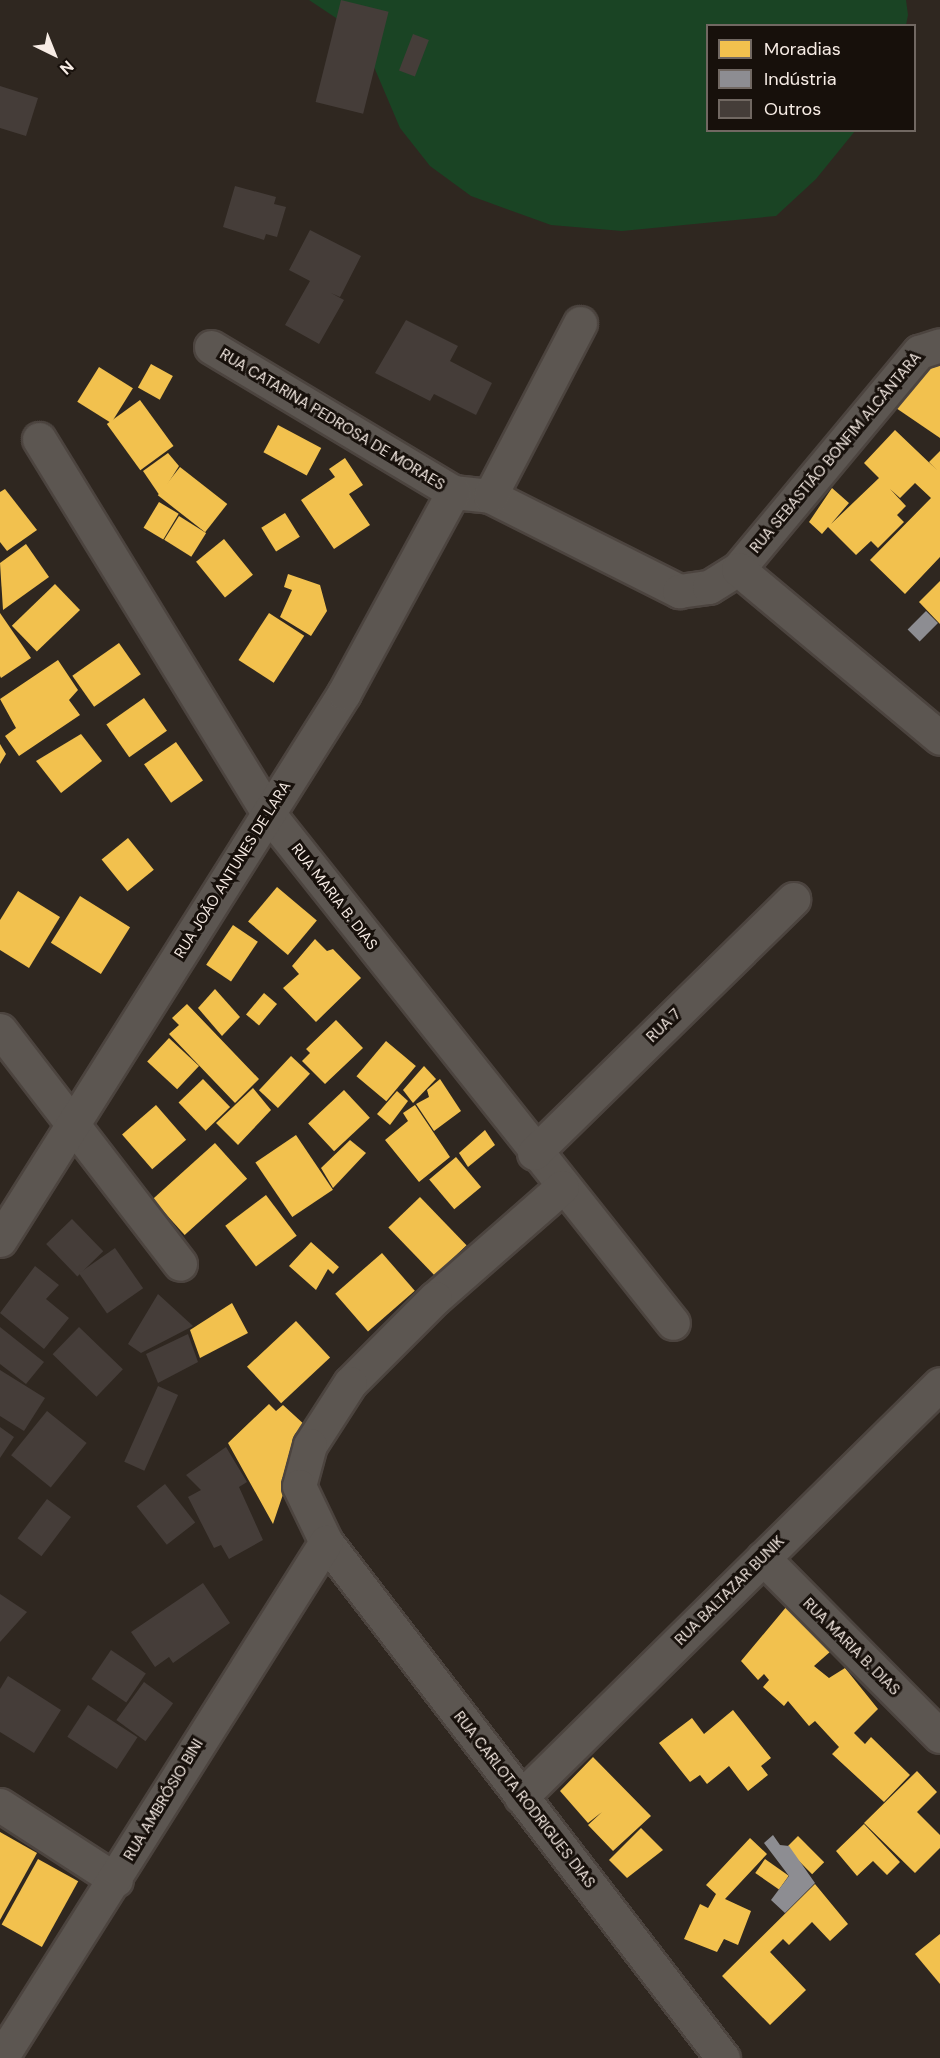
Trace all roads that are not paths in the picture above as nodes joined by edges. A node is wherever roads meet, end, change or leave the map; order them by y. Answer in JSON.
{"nodes":[{"id":1,"x":580,"y":323,"type":"dead end"},
{"id":2,"x":940,"y":345,"type":"edge"},
{"id":3,"x":211,"y":347,"type":"dead end"},
{"id":4,"x":39,"y":440,"type":"dead end"},
{"id":5,"x":453,"y":492,"type":"junction"},
{"id":6,"x":490,"y":496,"type":"junction"},
{"id":7,"x":738,"y":569,"type":"junction"},
{"id":8,"x":940,"y":738,"type":"edge"},
{"id":9,"x":268,"y":813,"type":"junction"},
{"id":10,"x":793,"y":899,"type":"dead end"},
{"id":11,"x":0,"y":1030,"type":"edge"},
{"id":12,"x":75,"y":1127,"type":"junction"},
{"id":13,"x":534,"y":1153,"type":"junction"},
{"id":14,"x":562,"y":1188,"type":"junction"},
{"id":15,"x":0,"y":1240,"type":"edge"},
{"id":16,"x":180,"y":1264,"type":"dead end"},
{"id":17,"x":674,"y":1323,"type":"dead end"},
{"id":18,"x":940,"y":1384,"type":"edge"},
{"id":19,"x":326,"y":1542,"type":"junction"},
{"id":20,"x":763,"y":1558,"type":"junction"},
{"id":21,"x":940,"y":1736,"type":"edge"},
{"id":22,"x":521,"y":1797,"type":"junction"},
{"id":23,"x":0,"y":1805,"type":"edge"},
{"id":24,"x":116,"y":1880,"type":"junction"},
{"id":25,"x":2,"y":2058,"type":"edge"},
{"id":26,"x":723,"y":2058,"type":"edge"}],
"edges":[{"from":1,"to":6,"type":"street"},
{"from":2,"to":7,"type":"street","name":"RUA SEBASTIÃO BONFIM ALCÂNTARA"},
{"from":3,"to":5,"type":"street","name":"RUA CATARINA PEDROSA DE MORAES"},
{"from":4,"to":9,"type":"street","name":"RUA MARIA B. DIAS"},
{"from":5,"to":6,"type":"street","name":"RUA CATARINA PEDROSA DE MORAES"},
{"from":5,"to":9,"type":"street","name":"RUA JOÃO ANTUNES DE LARA"},
{"from":6,"to":7,"type":"street","name":"RUA CATARINA PEDROSA DE MORAES"},
{"from":7,"to":8,"type":"street"},
{"from":9,"to":12,"type":"street","name":"RUA JOÃO ANTUNES DE LARA"},
{"from":9,"to":13,"type":"street","name":"RUA MARIA B. DIAS"},
{"from":10,"to":13,"type":"street","name":"RUA 7"},
{"from":11,"to":12,"type":"street"},
{"from":12,"to":15,"type":"street","name":"RUA JOÃO ANTUNES DE LARA"},
{"from":12,"to":16,"type":"street"},
{"from":13,"to":14,"type":"street","name":"RUA MARIA B. DIAS"},
{"from":14,"to":17,"type":"street","name":"RUA MARIA B. DIAS"},
{"from":14,"to":19,"type":"street","name":"RUA CARLOTA RODRIGUES DIAS"},
{"from":18,"to":20,"type":"street","name":"RUA BALTAZAR BUNIK"},
{"from":19,"to":22,"type":"street","name":"RUA CARLOTA RODRIGUES DIAS"},
{"from":19,"to":24,"type":"street","name":"RUA AMBRÓSIO BINI"},
{"from":20,"to":21,"type":"street","name":"RUA MARIA B. DIAS"},
{"from":20,"to":22,"type":"street","name":"RUA BALTAZAR BUNIK"},
{"from":22,"to":26,"type":"street","name":"RUA CARLOTA RODRIGUES DIAS"},
{"from":23,"to":24,"type":"street"},
{"from":24,"to":25,"type":"street","name":"RUA AMBRÓSIO BINI"}]}
